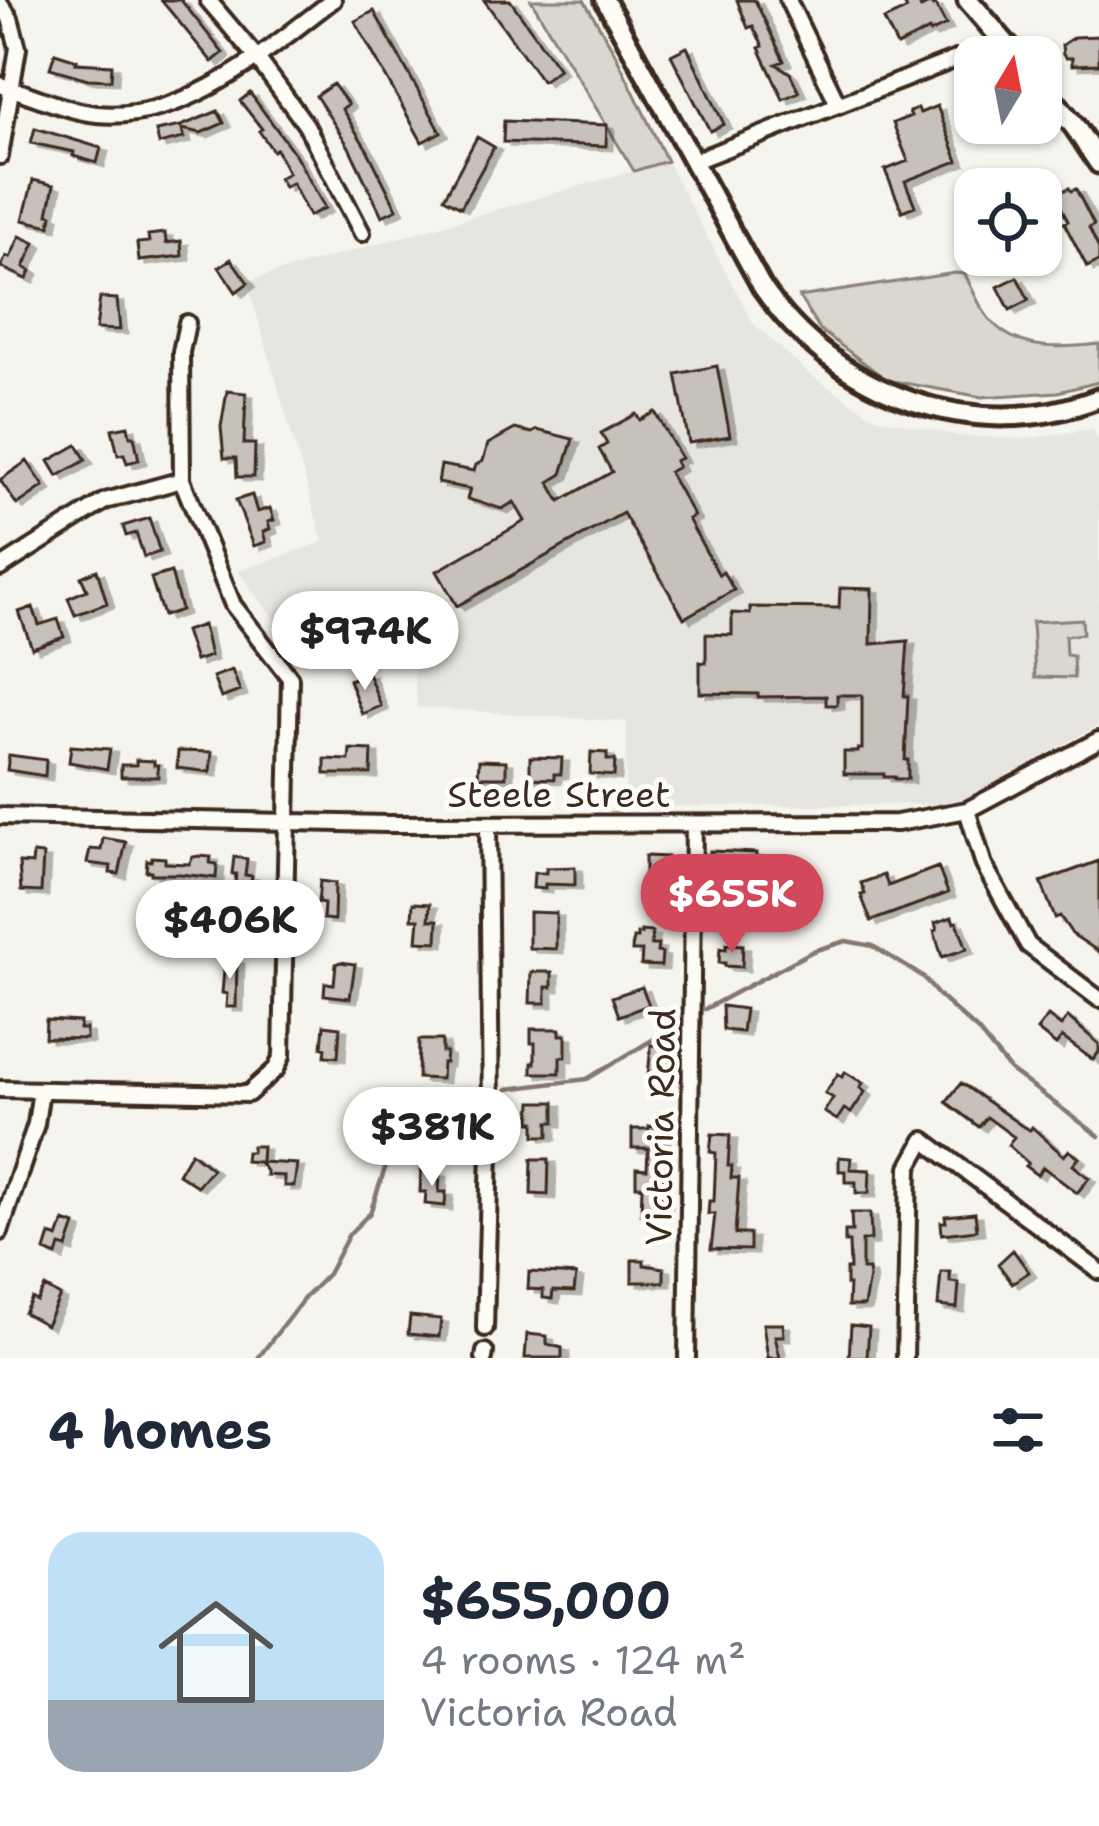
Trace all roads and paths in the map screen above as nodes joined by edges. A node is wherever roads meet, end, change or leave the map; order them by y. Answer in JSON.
{"nodes":[{"id":1,"x":208,"y":0,"type":"edge"},
{"id":2,"x":333,"y":0,"type":"edge"},
{"id":3,"x":605,"y":0,"type":"edge"},
{"id":4,"x":788,"y":0,"type":"edge"},
{"id":5,"x":968,"y":0,"type":"edge"},
{"id":6,"x":0,"y":4,"type":"edge"},
{"id":7,"x":999,"y":36,"type":"edge"},
{"id":8,"x":257,"y":58,"type":"junction"},
{"id":9,"x":954,"y":59,"type":"edge"},
{"id":10,"x":6,"y":87,"type":"edge"},
{"id":11,"x":838,"y":104,"type":"junction"},
{"id":12,"x":1062,"y":111,"type":"edge"},
{"id":13,"x":0,"y":156,"type":"edge"},
{"id":14,"x":694,"y":161,"type":"junction"},
{"id":15,"x":1099,"y":163,"type":"edge"},
{"id":16,"x":362,"y":233,"type":"dead end"},
{"id":17,"x":187,"y":323,"type":"dead end"},
{"id":18,"x":1099,"y":398,"type":"edge"},
{"id":19,"x":182,"y":480,"type":"junction"},
{"id":20,"x":0,"y":568,"type":"edge"},
{"id":21,"x":1099,"y":740,"type":"edge"},
{"id":22,"x":967,"y":810,"type":"junction"},
{"id":23,"x":0,"y":816,"type":"edge"},
{"id":24,"x":286,"y":822,"type":"junction"},
{"id":25,"x":488,"y":824,"type":"junction"},
{"id":26,"x":694,"y":824,"type":"junction"},
{"id":27,"x":1099,"y":1000,"type":"edge"},
{"id":28,"x":0,"y":1089,"type":"edge"},
{"id":29,"x":41,"y":1090,"type":"junction"},
{"id":30,"x":0,"y":1232,"type":"edge"},
{"id":31,"x":1099,"y":1271,"type":"edge"},
{"id":32,"x":485,"y":1328,"type":"dead end"},
{"id":33,"x":687,"y":1358,"type":"edge"},
{"id":34,"x":904,"y":1358,"type":"edge"}],
"edges":[{"from":1,"to":8,"type":"street"},
{"from":2,"to":8,"type":"street"},
{"from":3,"to":14,"type":"street"},
{"from":4,"to":11,"type":"street"},
{"from":5,"to":7,"type":"main road"},
{"from":6,"to":10,"type":"street"},
{"from":8,"to":10,"type":"street"},
{"from":8,"to":16,"type":"street"},
{"from":9,"to":11,"type":"street"},
{"from":10,"to":13,"type":"street"},
{"from":11,"to":14,"type":"street"},
{"from":12,"to":15,"type":"main road"},
{"from":14,"to":18,"type":"street"},
{"from":17,"to":19,"type":"street"},
{"from":19,"to":20,"type":"street"},
{"from":19,"to":24,"type":"street"},
{"from":21,"to":22,"type":"street","name":"Steele Street"},
{"from":22,"to":26,"type":"street","name":"Steele Street"},
{"from":22,"to":27,"type":"street"},
{"from":23,"to":24,"type":"street","name":"Steele Street"},
{"from":24,"to":25,"type":"street","name":"Steele Street"},
{"from":24,"to":29,"type":"street"},
{"from":25,"to":26,"type":"street","name":"Steele Street"},
{"from":25,"to":32,"type":"street"},
{"from":26,"to":33,"type":"street","name":"Victoria Road"},
{"from":28,"to":29,"type":"street"},
{"from":29,"to":30,"type":"street"},
{"from":31,"to":34,"type":"street"}]}
